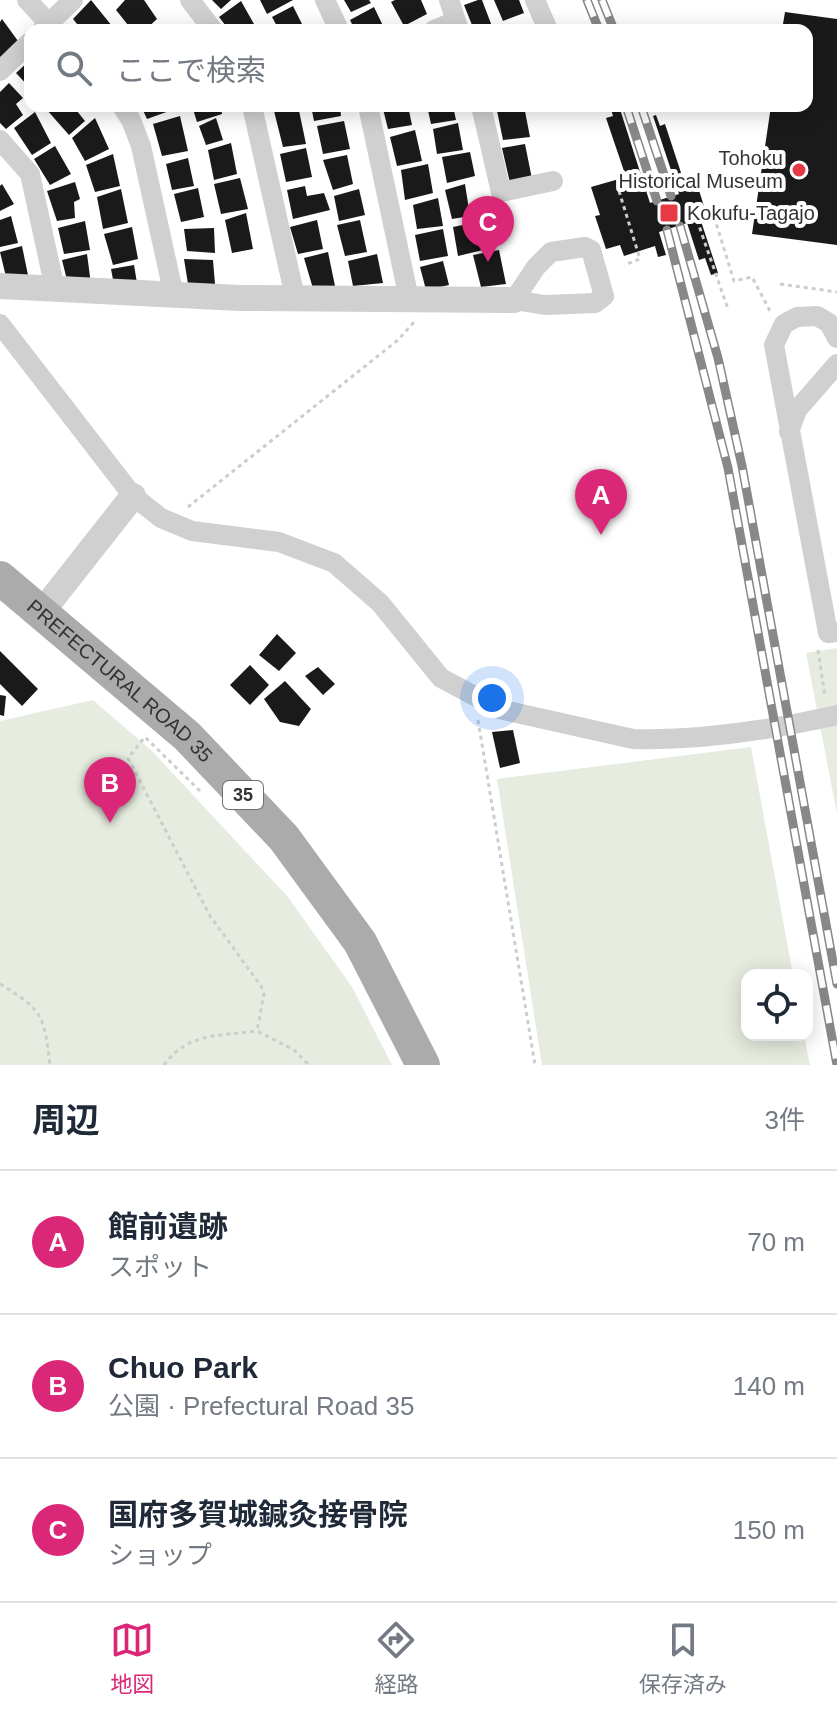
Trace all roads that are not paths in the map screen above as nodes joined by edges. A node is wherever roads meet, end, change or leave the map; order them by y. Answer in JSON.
{"nodes":[{"id":1,"x":27,"y":0,"type":"edge"},
{"id":2,"x":73,"y":0,"type":"edge"},
{"id":3,"x":190,"y":0,"type":"edge"},
{"id":4,"x":325,"y":0,"type":"edge"},
{"id":5,"x":449,"y":0,"type":"edge"},
{"id":6,"x":535,"y":0,"type":"edge"},
{"id":7,"x":46,"y":24,"type":"edge"},
{"id":8,"x":52,"y":24,"type":"edge"},
{"id":9,"x":208,"y":24,"type":"edge"},
{"id":10,"x":336,"y":24,"type":"edge"},
{"id":11,"x":457,"y":24,"type":"edge"},
{"id":12,"x":545,"y":24,"type":"edge"},
{"id":13,"x":24,"y":48,"type":"edge"},
{"id":14,"x":0,"y":71,"type":"edge"},
{"id":15,"x":126,"y":112,"type":"edge"},
{"id":16,"x":253,"y":112,"type":"edge"},
{"id":17,"x":370,"y":112,"type":"edge"},
{"id":18,"x":482,"y":112,"type":"edge"},
{"id":19,"x":0,"y":140,"type":"edge"},
{"id":20,"x":553,"y":181,"type":"dead end"},
{"id":21,"x":0,"y":286,"type":"edge"},
{"id":22,"x":55,"y":289,"type":"junction"},
{"id":23,"x":174,"y":296,"type":"junction"},
{"id":24,"x":295,"y":297,"type":"junction"},
{"id":25,"x":422,"y":299,"type":"junction"},
{"id":26,"x":514,"y":300,"type":"dead end"},
{"id":27,"x":0,"y":324,"type":"edge"},
{"id":28,"x":837,"y":338,"type":"edge"},
{"id":29,"x":837,"y":364,"type":"edge"},
{"id":30,"x":789,"y":432,"type":"junction"},
{"id":31,"x":133,"y":496,"type":"junction"},
{"id":32,"x":0,"y":578,"type":"edge"},
{"id":33,"x":41,"y":613,"type":"junction"},
{"id":34,"x":832,"y":633,"type":"edge"},
{"id":35,"x":832,"y":716,"type":"edge"},
{"id":36,"x":423,"y":1065,"type":"edge"}],
"edges":[{"from":1,"to":7,"type":"street"},
{"from":2,"to":8,"type":"street"},
{"from":3,"to":9,"type":"street"},
{"from":4,"to":10,"type":"street"},
{"from":5,"to":11,"type":"street"},
{"from":6,"to":12,"type":"street"},
{"from":13,"to":14,"type":"street"},
{"from":15,"to":23,"type":"street"},
{"from":16,"to":24,"type":"street"},
{"from":17,"to":25,"type":"street"},
{"from":18,"to":20,"type":"street"},
{"from":19,"to":22,"type":"street"},
{"from":21,"to":22,"type":"street"},
{"from":22,"to":23,"type":"street"},
{"from":23,"to":24,"type":"street"},
{"from":24,"to":25,"type":"street"},
{"from":25,"to":26,"type":"street"},
{"from":27,"to":31,"type":"street"},
{"from":28,"to":30,"type":"street"},
{"from":29,"to":30,"type":"street"},
{"from":30,"to":34,"type":"street"},
{"from":31,"to":33,"type":"street"},
{"from":31,"to":35,"type":"street"},
{"from":32,"to":33,"type":"main road","name":"PREFECTURAL ROAD 35","number":"35"},
{"from":33,"to":36,"type":"main road","name":"PREFECTURAL ROAD 35","number":"35"}]}
